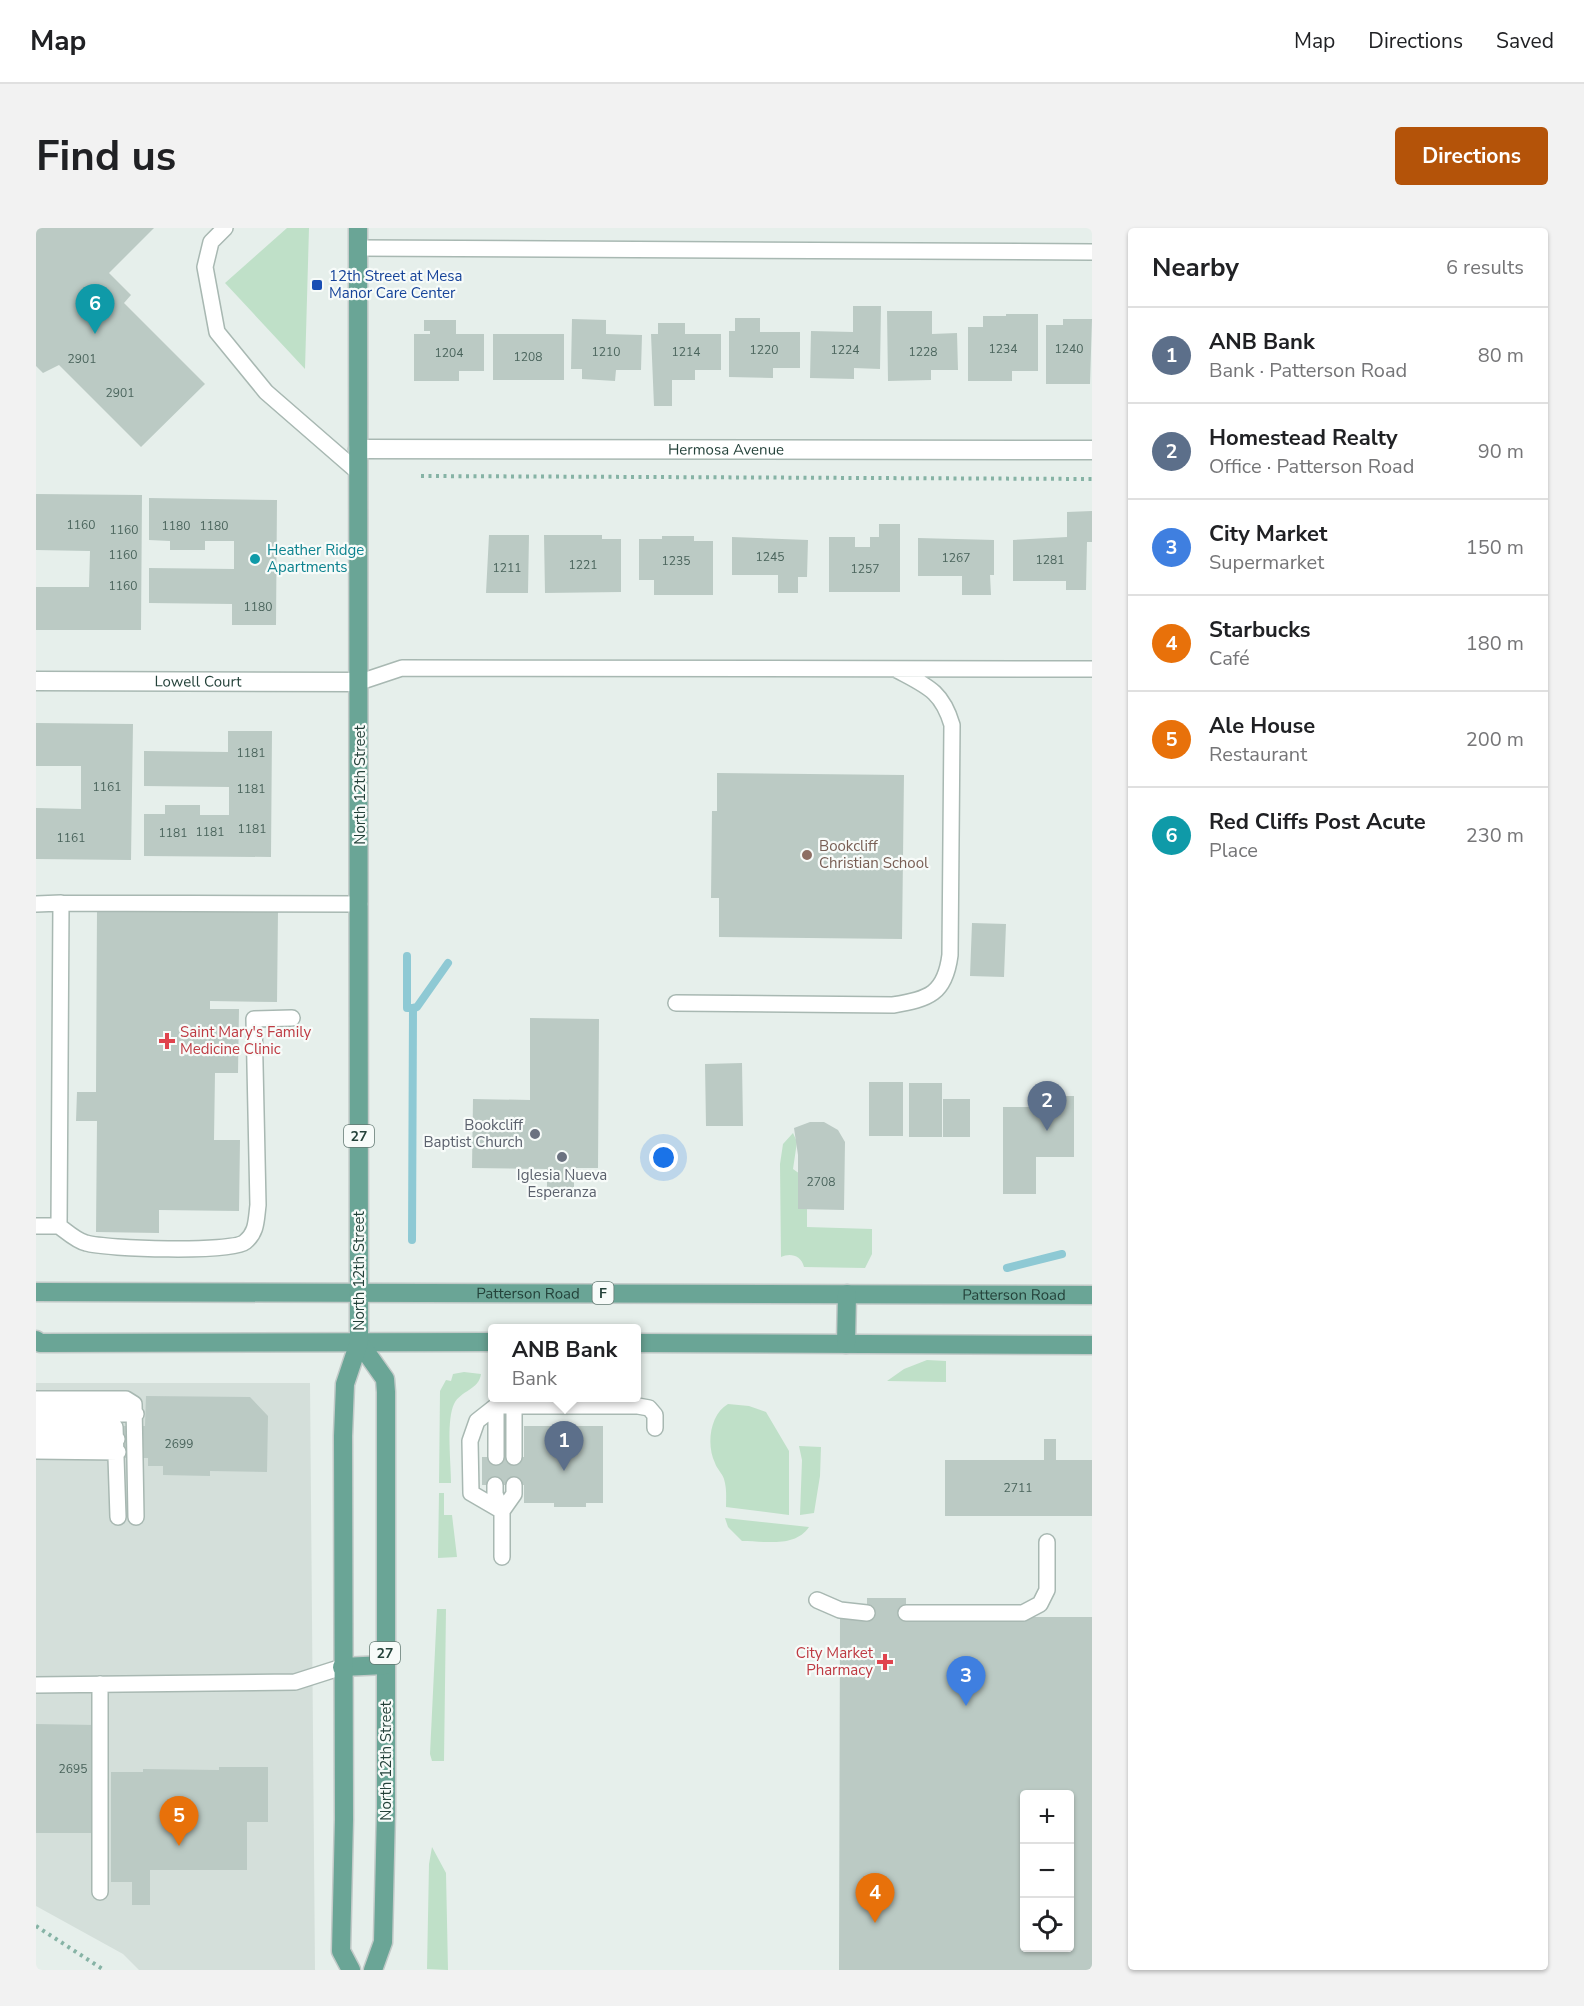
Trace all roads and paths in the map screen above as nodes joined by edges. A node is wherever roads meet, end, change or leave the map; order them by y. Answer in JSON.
{"nodes":[{"id":1,"x":225,"y":228,"type":"edge"},
{"id":2,"x":358,"y":228,"type":"edge"},
{"id":3,"x":358,"y":248,"type":"junction"},
{"id":4,"x":1092,"y":252,"type":"edge"},
{"id":5,"x":358,"y":449,"type":"junction"},
{"id":6,"x":1092,"y":450,"type":"edge"},
{"id":7,"x":358,"y":472,"type":"junction"},
{"id":8,"x":422,"y":476,"type":"dead end"},
{"id":9,"x":1092,"y":480,"type":"edge"},
{"id":10,"x":893,"y":669,"type":"junction"},
{"id":11,"x":1092,"y":669,"type":"edge"},
{"id":12,"x":36,"y":681,"type":"edge"},
{"id":13,"x":360,"y":682,"type":"junction"},
{"id":14,"x":61,"y":903,"type":"junction"},
{"id":15,"x":36,"y":904,"type":"edge"},
{"id":16,"x":360,"y":904,"type":"junction"},
{"id":17,"x":676,"y":1003,"type":"dead end"},
{"id":18,"x":292,"y":1018,"type":"dead end"},
{"id":19,"x":36,"y":1226,"type":"edge"},
{"id":20,"x":59,"y":1226,"type":"junction"},
{"id":21,"x":36,"y":1292,"type":"edge"},
{"id":22,"x":358,"y":1293,"type":"junction"},
{"id":23,"x":847,"y":1294,"type":"junction"},
{"id":24,"x":1092,"y":1295,"type":"edge"},
{"id":25,"x":36,"y":1340,"type":"edge"},
{"id":26,"x":359,"y":1342,"type":"junction"},
{"id":27,"x":488,"y":1342,"type":"edge"},
{"id":28,"x":641,"y":1343,"type":"edge"},
{"id":29,"x":846,"y":1344,"type":"junction"},
{"id":30,"x":1092,"y":1345,"type":"edge"},
{"id":31,"x":36,"y":1399,"type":"edge"},
{"id":32,"x":496,"y":1406,"type":"junction"},
{"id":33,"x":514,"y":1406,"type":"junction"},
{"id":34,"x":36,"y":1413,"type":"edge"},
{"id":35,"x":136,"y":1414,"type":"junction"},
{"id":36,"x":36,"y":1426,"type":"edge"},
{"id":37,"x":655,"y":1428,"type":"dead end"},
{"id":38,"x":36,"y":1439,"type":"edge"},
{"id":39,"x":117,"y":1445,"type":"junction"},
{"id":40,"x":36,"y":1451,"type":"edge"},
{"id":41,"x":496,"y":1457,"type":"dead end"},
{"id":42,"x":514,"y":1457,"type":"dead end"},
{"id":43,"x":495,"y":1485,"type":"dead end"},
{"id":44,"x":514,"y":1485,"type":"dead end"},
{"id":45,"x":502,"y":1511,"type":"junction"},
{"id":46,"x":118,"y":1517,"type":"dead end"},
{"id":47,"x":136,"y":1517,"type":"dead end"},
{"id":48,"x":1047,"y":1542,"type":"dead end"},
{"id":49,"x":502,"y":1557,"type":"dead end"},
{"id":50,"x":817,"y":1600,"type":"dead end"},
{"id":51,"x":867,"y":1613,"type":"dead end"},
{"id":52,"x":906,"y":1613,"type":"dead end"},
{"id":53,"x":385,"y":1665,"type":"junction"},
{"id":54,"x":342,"y":1667,"type":"junction"},
{"id":55,"x":100,"y":1684,"type":"junction"},
{"id":56,"x":36,"y":1685,"type":"edge"},
{"id":57,"x":100,"y":1892,"type":"dead end"},
{"id":58,"x":36,"y":1926,"type":"edge"},
{"id":59,"x":104,"y":1970,"type":"edge"},
{"id":60,"x":351,"y":1970,"type":"edge"},
{"id":61,"x":373,"y":1970,"type":"edge"}],
"edges":[{"from":1,"to":7,"type":"lane"},
{"from":2,"to":3,"type":"main road","name":"North 12th Street","number":"27"},
{"from":3,"to":4,"type":"lane"},
{"from":3,"to":5,"type":"main road","name":"North 12th Street","number":"27"},
{"from":5,"to":6,"type":"street","name":"Hermosa Avenue"},
{"from":5,"to":7,"type":"main road","name":"North 12th Street","number":"27"},
{"from":7,"to":13,"type":"main road","name":"North 12th Street","number":"27"},
{"from":8,"to":9,"type":"path"},
{"from":10,"to":11,"type":"lane"},
{"from":10,"to":13,"type":"lane"},
{"from":10,"to":17,"type":"lane"},
{"from":12,"to":13,"type":"street","name":"Lowell Court"},
{"from":13,"to":16,"type":"main road","name":"North 12th Street","number":"27"},
{"from":14,"to":15,"type":"lane"},
{"from":14,"to":16,"type":"lane"},
{"from":14,"to":20,"type":"lane"},
{"from":16,"to":22,"type":"main road","name":"North 12th Street","number":"27"},
{"from":18,"to":20,"type":"lane"},
{"from":19,"to":20,"type":"lane"},
{"from":21,"to":22,"type":"main road","name":"Patterson Road","number":"F"},
{"from":22,"to":23,"type":"main road","name":"Patterson Road","number":"F"},
{"from":22,"to":26,"type":"main road","name":"North 12th Street","number":"27"},
{"from":23,"to":24,"type":"main road","name":"Patterson Road","number":"F"},
{"from":23,"to":29,"type":"main road"},
{"from":25,"to":26,"type":"main road"},
{"from":26,"to":27,"type":"main road"},
{"from":26,"to":53,"type":"main road","name":"North 12th Street","number":"27"},
{"from":26,"to":54,"type":"main road","name":"North 12th Street","number":"27"},
{"from":28,"to":29,"type":"main road"},
{"from":29,"to":30,"type":"main road"},
{"from":31,"to":35,"type":"lane"},
{"from":32,"to":33,"type":"lane"},
{"from":32,"to":41,"type":"lane"},
{"from":32,"to":45,"type":"lane"},
{"from":33,"to":37,"type":"lane"},
{"from":33,"to":42,"type":"lane"},
{"from":34,"to":35,"type":"lane"},
{"from":35,"to":47,"type":"lane"},
{"from":36,"to":39,"type":"lane"},
{"from":38,"to":39,"type":"lane"},
{"from":39,"to":40,"type":"lane"},
{"from":39,"to":46,"type":"lane"},
{"from":43,"to":45,"type":"lane"},
{"from":44,"to":45,"type":"lane"},
{"from":45,"to":49,"type":"lane"},
{"from":48,"to":52,"type":"lane"},
{"from":50,"to":51,"type":"lane"},
{"from":53,"to":54,"type":"main road"},
{"from":53,"to":61,"type":"main road","name":"North 12th Street","number":"27"},
{"from":54,"to":55,"type":"lane"},
{"from":54,"to":60,"type":"main road","name":"North 12th Street","number":"27"},
{"from":55,"to":56,"type":"lane"},
{"from":55,"to":57,"type":"lane"},
{"from":58,"to":59,"type":"path"}]}
